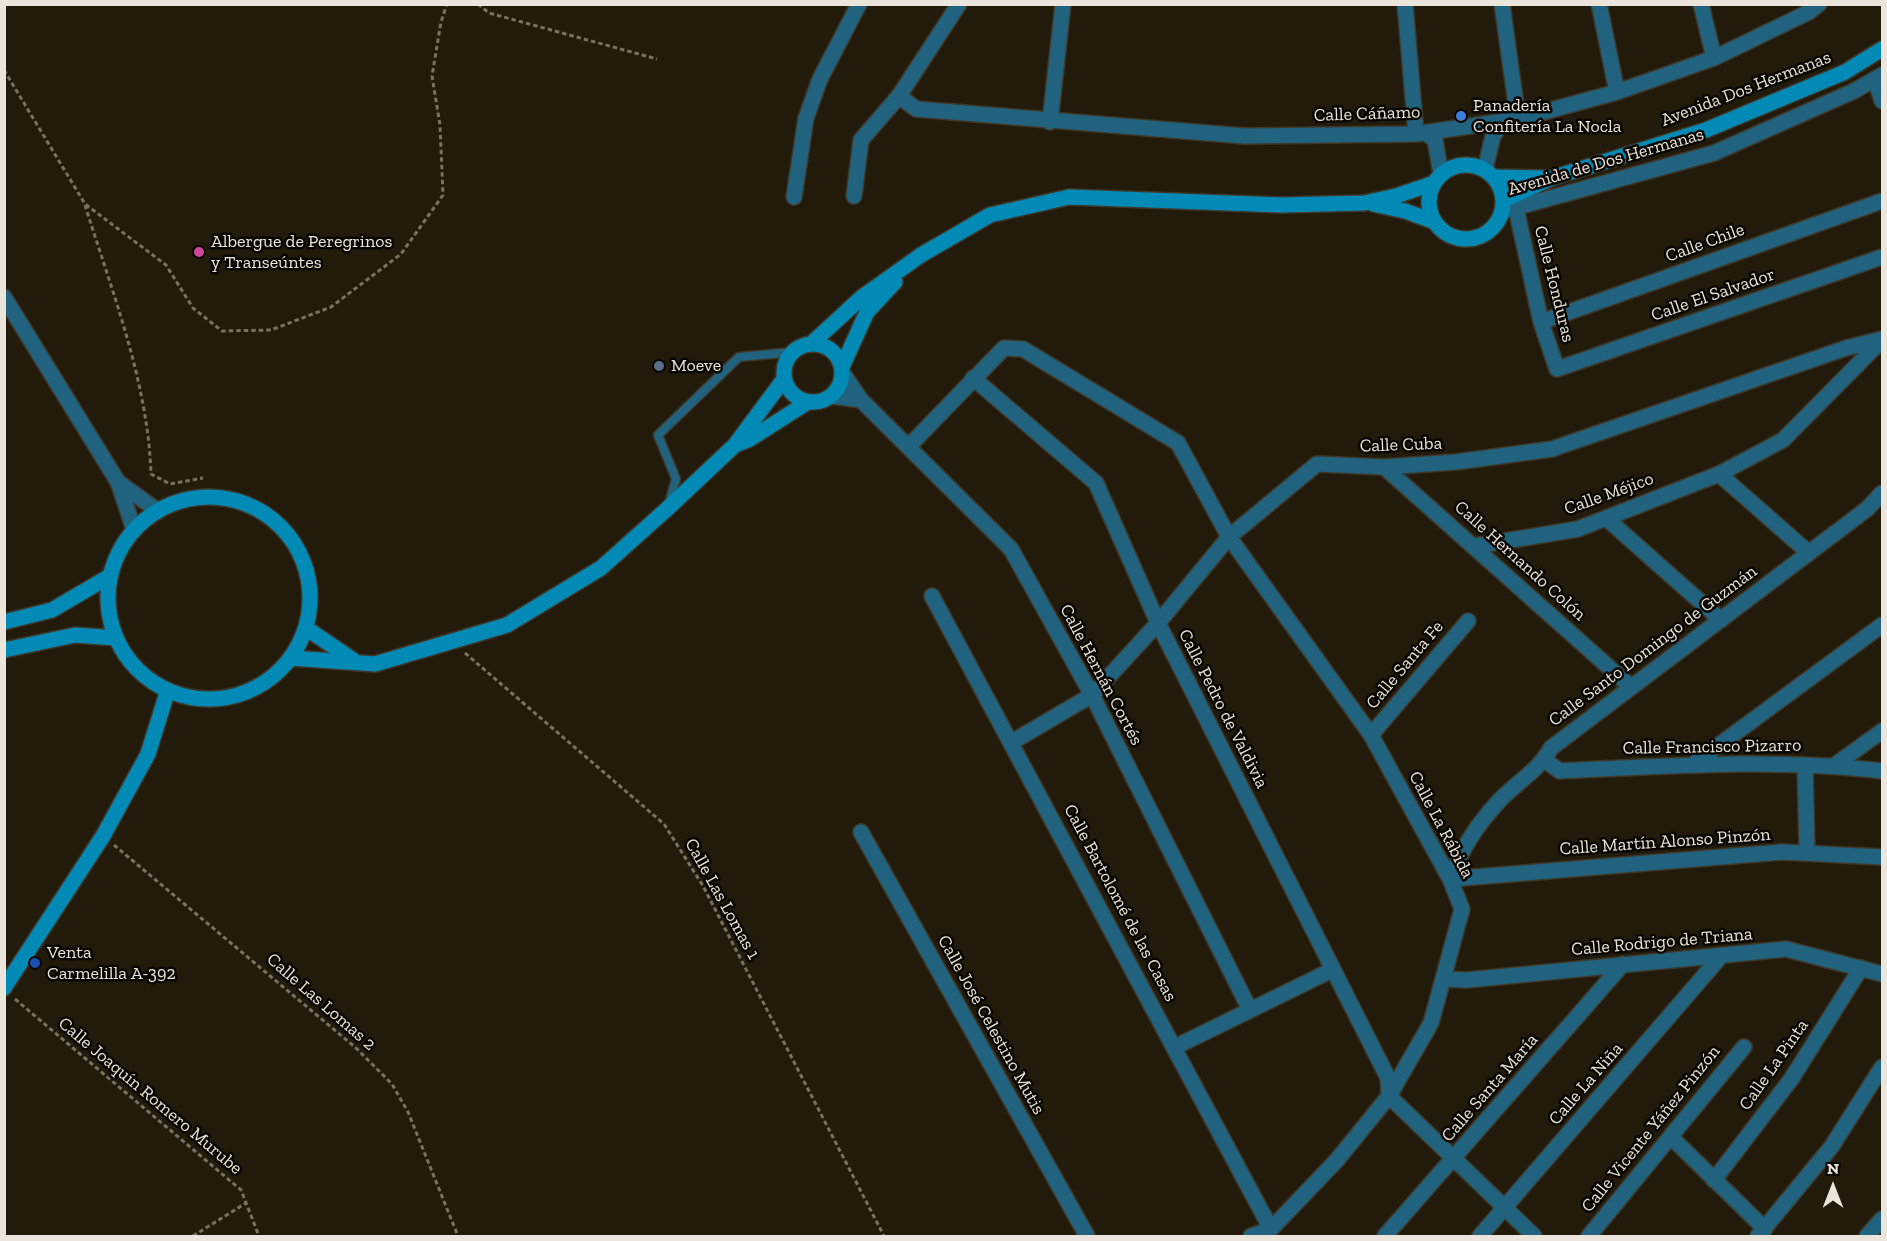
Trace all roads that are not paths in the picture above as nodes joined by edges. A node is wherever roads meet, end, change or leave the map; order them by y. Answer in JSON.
{"nodes":[{"id":1,"x":859,"y":4,"type":"edge"},
{"id":2,"x":959,"y":4,"type":"edge"},
{"id":3,"x":1063,"y":4,"type":"edge"},
{"id":4,"x":1405,"y":4,"type":"edge"},
{"id":5,"x":1502,"y":4,"type":"edge"},
{"id":6,"x":1599,"y":4,"type":"edge"},
{"id":7,"x":1701,"y":4,"type":"edge"},
{"id":8,"x":1812,"y":7,"type":"edge"},
{"id":9,"x":1882,"y":50,"type":"edge"},
{"id":10,"x":1714,"y":58,"type":"junction"},
{"id":11,"x":1879,"y":77,"type":"edge"},
{"id":12,"x":1617,"y":92,"type":"junction"},
{"id":13,"x":899,"y":96,"type":"junction"},
{"id":14,"x":1882,"y":100,"type":"edge"},
{"id":15,"x":1510,"y":120,"type":"junction"},
{"id":16,"x":1050,"y":122,"type":"junction"},
{"id":17,"x":1421,"y":133,"type":"junction"},
{"id":18,"x":1490,"y":173,"type":"junction"},
{"id":19,"x":1437,"y":178,"type":"junction"},
{"id":20,"x":1552,"y":178,"type":"junction"},
{"id":21,"x":854,"y":196,"type":"dead end"},
{"id":22,"x":794,"y":198,"type":"dead end"},
{"id":23,"x":1882,"y":201,"type":"edge"},
{"id":24,"x":1364,"y":203,"type":"junction"},
{"id":25,"x":1507,"y":206,"type":"junction"},
{"id":26,"x":1435,"y":222,"type":"junction"},
{"id":27,"x":921,"y":255,"type":"junction"},
{"id":28,"x":1882,"y":257,"type":"edge"},
{"id":29,"x":4,"y":297,"type":"edge"},
{"id":30,"x":1541,"y":322,"type":"junction"},
{"id":31,"x":1882,"y":340,"type":"edge"},
{"id":32,"x":811,"y":344,"type":"junction"},
{"id":33,"x":793,"y":352,"type":"junction"},
{"id":34,"x":1557,"y":369,"type":"joint"},
{"id":35,"x":842,"y":370,"type":"junction"},
{"id":36,"x":973,"y":378,"type":"junction"},
{"id":37,"x":784,"y":379,"type":"junction"},
{"id":38,"x":831,"y":396,"type":"junction"},
{"id":39,"x":861,"y":400,"type":"junction"},
{"id":40,"x":808,"y":402,"type":"junction"},
{"id":41,"x":735,"y":445,"type":"junction"},
{"id":42,"x":909,"y":446,"type":"junction"},
{"id":43,"x":1384,"y":467,"type":"junction"},
{"id":44,"x":1719,"y":474,"type":"junction"},
{"id":45,"x":118,"y":482,"type":"junction"},
{"id":46,"x":1882,"y":493,"type":"edge"},
{"id":47,"x":667,"y":509,"type":"junction"},
{"id":48,"x":158,"y":511,"type":"junction"},
{"id":49,"x":1606,"y":519,"type":"junction"},
{"id":50,"x":134,"y":530,"type":"junction"},
{"id":51,"x":1229,"y":537,"type":"junction"},
{"id":52,"x":1475,"y":546,"type":"junction"},
{"id":53,"x":1809,"y":553,"type":"junction"},
{"id":54,"x":110,"y":576,"type":"junction"},
{"id":55,"x":933,"y":596,"type":"dead end"},
{"id":56,"x":1721,"y":620,"type":"junction"},
{"id":57,"x":1468,"y":621,"type":"dead end"},
{"id":58,"x":4,"y":622,"type":"edge"},
{"id":59,"x":1158,"y":623,"type":"junction"},
{"id":60,"x":1882,"y":625,"type":"edge"},
{"id":61,"x":306,"y":628,"type":"junction"},
{"id":62,"x":116,"y":638,"type":"junction"},
{"id":63,"x":4,"y":651,"type":"edge"},
{"id":64,"x":291,"y":658,"type":"junction"},
{"id":65,"x":355,"y":661,"type":"junction"},
{"id":66,"x":1630,"y":686,"type":"junction"},
{"id":67,"x":167,"y":693,"type":"junction"},
{"id":68,"x":1092,"y":696,"type":"junction"},
{"id":69,"x":1882,"y":731,"type":"edge"},
{"id":70,"x":1371,"y":735,"type":"junction"},
{"id":71,"x":1012,"y":742,"type":"junction"},
{"id":72,"x":1544,"y":760,"type":"junction"},
{"id":73,"x":1692,"y":765,"type":"junction"},
{"id":74,"x":1805,"y":765,"type":"junction"},
{"id":75,"x":1835,"y":765,"type":"junction"},
{"id":76,"x":1882,"y":771,"type":"edge"},
{"id":77,"x":861,"y":832,"type":"dead end"},
{"id":78,"x":1806,"y":852,"type":"junction"},
{"id":79,"x":1882,"y":857,"type":"edge"},
{"id":80,"x":1450,"y":879,"type":"junction"},
{"id":81,"x":1721,"y":956,"type":"junction"},
{"id":82,"x":1623,"y":964,"type":"junction"},
{"id":83,"x":1861,"y":968,"type":"junction"},
{"id":84,"x":1332,"y":970,"type":"junction"},
{"id":85,"x":1882,"y":974,"type":"edge"},
{"id":86,"x":1443,"y":979,"type":"junction"},
{"id":87,"x":9,"y":993,"type":"edge"},
{"id":88,"x":1250,"y":1010,"type":"junction"},
{"id":89,"x":1175,"y":1047,"type":"junction"},
{"id":90,"x":1743,"y":1047,"type":"dead end"},
{"id":91,"x":1882,"y":1067,"type":"edge"},
{"id":92,"x":1389,"y":1096,"type":"junction"},
{"id":93,"x":1672,"y":1138,"type":"junction"},
{"id":94,"x":1454,"y":1159,"type":"junction"},
{"id":95,"x":1714,"y":1180,"type":"junction"},
{"id":96,"x":1504,"y":1209,"type":"junction"},
{"id":97,"x":1882,"y":1219,"type":"edge"},
{"id":98,"x":1271,"y":1229,"type":"junction"},
{"id":99,"x":1761,"y":1233,"type":"edge"},
{"id":100,"x":1087,"y":1236,"type":"edge"},
{"id":101,"x":1251,"y":1236,"type":"edge"},
{"id":102,"x":1385,"y":1236,"type":"edge"},
{"id":103,"x":1480,"y":1236,"type":"edge"},
{"id":104,"x":1534,"y":1236,"type":"edge"},
{"id":105,"x":1589,"y":1236,"type":"edge"},
{"id":106,"x":1867,"y":1236,"type":"edge"}],
"edges":[{"from":1,"to":22,"type":"street"},
{"from":2,"to":13,"type":"street"},
{"from":3,"to":16,"type":"street"},
{"from":4,"to":17,"type":"street"},
{"from":5,"to":15,"type":"street"},
{"from":6,"to":12,"type":"street"},
{"from":7,"to":10,"type":"street"},
{"from":8,"to":10,"type":"street","name":"Calle Cáñamo"},
{"from":9,"to":20,"type":"main road","name":"Avenida Dos Hermanas"},
{"from":10,"to":12,"type":"street","name":"Calle Cáñamo"},
{"from":11,"to":14,"type":"street"},
{"from":11,"to":25,"type":"street","name":"Avenida de Dos Hermanas"},
{"from":12,"to":15,"type":"street","name":"Calle Cáñamo"},
{"from":13,"to":16,"type":"street","name":"Calle Cáñamo"},
{"from":13,"to":21,"type":"street"},
{"from":15,"to":17,"type":"street","name":"Calle Cáñamo"},
{"from":15,"to":18,"type":"street"},
{"from":16,"to":17,"type":"street","name":"Calle Cáñamo"},
{"from":17,"to":19,"type":"street"},
{"from":18,"to":19,"type":"main road"},
{"from":18,"to":20,"type":"main road","name":"Avenida Dos Hermanas"},
{"from":18,"to":25,"type":"main road"},
{"from":19,"to":24,"type":"main road"},
{"from":19,"to":26,"type":"main road"},
{"from":20,"to":25,"type":"main road","name":"Avenida Dos Hermanas"},
{"from":23,"to":30,"type":"street","name":"Calle Chile"},
{"from":24,"to":26,"type":"main road"},
{"from":24,"to":27,"type":"main road"},
{"from":25,"to":26,"type":"main road"},
{"from":25,"to":30,"type":"street","name":"Calle Honduras"},
{"from":27,"to":32,"type":"main road"},
{"from":27,"to":35,"type":"main road"},
{"from":28,"to":34,"type":"street","name":"Calle El Salvador"},
{"from":29,"to":45,"type":"street"},
{"from":30,"to":34,"type":"street","name":"Calle Honduras"},
{"from":31,"to":43,"type":"street","name":"Calle Cuba"},
{"from":31,"to":44,"type":"street","name":"Calle Méjico"},
{"from":32,"to":33,"type":"main road"},
{"from":32,"to":35,"type":"main road"},
{"from":33,"to":37,"type":"main road"},
{"from":33,"to":47,"type":"lane"},
{"from":35,"to":38,"type":"main road"},
{"from":35,"to":39,"type":"street","name":"Calle Hernán Cortés"},
{"from":36,"to":42,"type":"street","name":"Calle La Rábida"},
{"from":36,"to":51,"type":"street","name":"Calle La Rábida"},
{"from":36,"to":59,"type":"street","name":"Calle Pedro de Valdivia"},
{"from":37,"to":40,"type":"main road"},
{"from":37,"to":41,"type":"main road"},
{"from":38,"to":39,"type":"street"},
{"from":38,"to":40,"type":"main road"},
{"from":39,"to":42,"type":"street","name":"Calle Hernán Cortés"},
{"from":40,"to":41,"type":"main road"},
{"from":41,"to":47,"type":"main road"},
{"from":42,"to":68,"type":"street","name":"Calle Hernán Cortés"},
{"from":43,"to":51,"type":"street","name":"Calle Cuba"},
{"from":43,"to":52,"type":"street","name":"Calle Hernando Colón"},
{"from":44,"to":49,"type":"street","name":"Calle Méjico"},
{"from":44,"to":53,"type":"street"},
{"from":45,"to":48,"type":"street"},
{"from":45,"to":50,"type":"street"},
{"from":46,"to":53,"type":"street","name":"Calle Santo Domingo de Guzmán"},
{"from":47,"to":65,"type":"main road"},
{"from":48,"to":50,"type":"main road"},
{"from":48,"to":61,"type":"main road"},
{"from":49,"to":52,"type":"street","name":"Calle Méjico"},
{"from":49,"to":56,"type":"street"},
{"from":50,"to":54,"type":"main road"},
{"from":51,"to":59,"type":"street","name":"Calle Cuba"},
{"from":51,"to":70,"type":"street","name":"Calle La Rábida"},
{"from":52,"to":66,"type":"street","name":"Calle Hernando Colón"},
{"from":53,"to":56,"type":"street","name":"Calle Santo Domingo de Guzmán"},
{"from":54,"to":58,"type":"main road"},
{"from":54,"to":62,"type":"main road"},
{"from":55,"to":71,"type":"street","name":"Calle Bartolomé de las Casas"},
{"from":56,"to":66,"type":"street","name":"Calle Santo Domingo de Guzmán"},
{"from":57,"to":70,"type":"street","name":"Calle Santa Fe"},
{"from":59,"to":68,"type":"street","name":"Calle Cuba"},
{"from":59,"to":84,"type":"street","name":"Calle Pedro de Valdivia"},
{"from":60,"to":73,"type":"street"},
{"from":61,"to":64,"type":"main road"},
{"from":61,"to":65,"type":"main road"},
{"from":62,"to":63,"type":"main road"},
{"from":62,"to":67,"type":"main road"},
{"from":64,"to":65,"type":"main road"},
{"from":64,"to":67,"type":"main road"},
{"from":66,"to":72,"type":"street","name":"Calle Santo Domingo de Guzmán"},
{"from":67,"to":87,"type":"main road"},
{"from":68,"to":71,"type":"street","name":"Calle Cuba"},
{"from":68,"to":88,"type":"street","name":"Calle Hernán Cortés"},
{"from":69,"to":75,"type":"street"},
{"from":70,"to":80,"type":"street","name":"Calle La Rábida"},
{"from":71,"to":89,"type":"street","name":"Calle Bartolomé de las Casas"},
{"from":72,"to":73,"type":"street","name":"Calle Francisco Pizarro"},
{"from":72,"to":80,"type":"street","name":"Calle Santo Domingo de Guzmán"},
{"from":73,"to":74,"type":"street","name":"Calle Francisco Pizarro"},
{"from":74,"to":75,"type":"street","name":"Calle Francisco Pizarro"},
{"from":74,"to":78,"type":"street"},
{"from":75,"to":76,"type":"street","name":"Calle Francisco Pizarro"},
{"from":77,"to":100,"type":"street","name":"Calle José Celestino Mutis"},
{"from":78,"to":79,"type":"street","name":"Calle Martín Alonso Pinzón"},
{"from":78,"to":80,"type":"street","name":"Calle Martín Alonso Pinzón"},
{"from":80,"to":86,"type":"street","name":"Calle La Rábida"},
{"from":81,"to":82,"type":"street","name":"Calle Rodrigo de Triana"},
{"from":81,"to":83,"type":"street","name":"Calle Rodrigo de Triana"},
{"from":81,"to":96,"type":"street","name":"Calle La Niña"},
{"from":82,"to":86,"type":"street","name":"Calle Rodrigo de Triana"},
{"from":82,"to":94,"type":"street","name":"Calle Santa María"},
{"from":83,"to":85,"type":"street","name":"Calle Rodrigo de Triana"},
{"from":83,"to":95,"type":"street","name":"Calle La Pinta"},
{"from":84,"to":88,"type":"street"},
{"from":84,"to":92,"type":"street","name":"Calle Pedro de Valdivia"},
{"from":86,"to":92,"type":"street","name":"Calle La Rábida"},
{"from":88,"to":89,"type":"street"},
{"from":89,"to":98,"type":"street","name":"Calle Bartolomé de las Casas"},
{"from":90,"to":93,"type":"street","name":"Calle Vicente Yáñez Pinzón"},
{"from":91,"to":99,"type":"street"},
{"from":92,"to":94,"type":"street"},
{"from":92,"to":98,"type":"street","name":"Calle La Rábida"},
{"from":93,"to":95,"type":"street"},
{"from":93,"to":105,"type":"street","name":"Calle Vicente Yáñez Pinzón"},
{"from":94,"to":96,"type":"street"},
{"from":94,"to":102,"type":"street","name":"Calle Santa María"},
{"from":95,"to":99,"type":"street"},
{"from":96,"to":103,"type":"street","name":"Calle La Niña"},
{"from":96,"to":104,"type":"street"},
{"from":97,"to":106,"type":"street"},
{"from":98,"to":101,"type":"street"}]}
